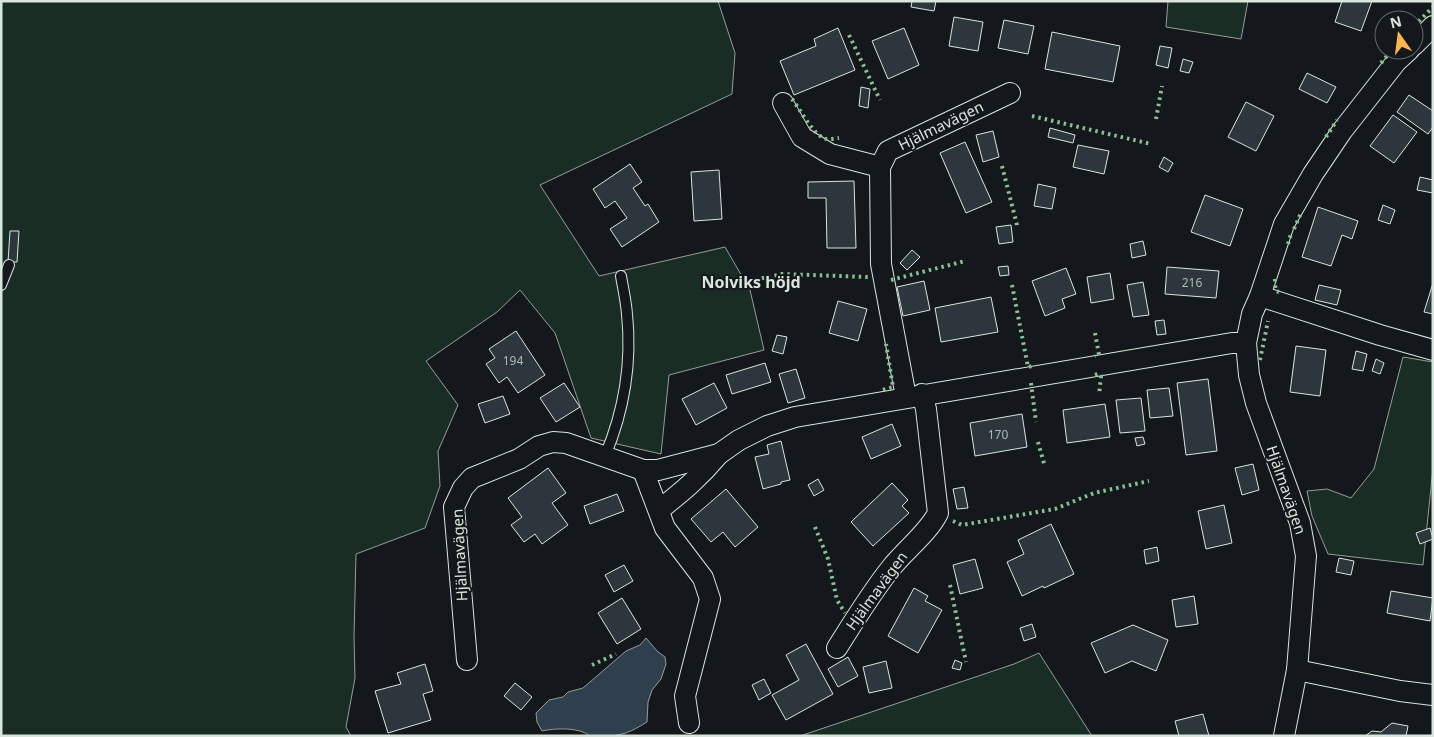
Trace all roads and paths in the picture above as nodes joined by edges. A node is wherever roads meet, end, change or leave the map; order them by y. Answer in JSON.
{"nodes":[{"id":1,"x":1433,"y":26,"type":"edge"},
{"id":2,"x":1424,"y":35,"type":"edge"},
{"id":3,"x":1398,"y":60,"type":"edge"},
{"id":4,"x":1010,"y":93,"type":"dead end"},
{"id":5,"x":784,"y":103,"type":"dead end"},
{"id":6,"x":880,"y":167,"type":"junction"},
{"id":7,"x":8,"y":265,"type":"dead end"},
{"id":8,"x":621,"y":276,"type":"dead end"},
{"id":9,"x":1,"y":285,"type":"edge"},
{"id":10,"x":1260,"y":296,"type":"junction"},
{"id":11,"x":1246,"y":343,"type":"junction"},
{"id":12,"x":1433,"y":350,"type":"edge"},
{"id":13,"x":914,"y":396,"type":"junction"},
{"id":14,"x":719,"y":454,"type":"junction"},
{"id":15,"x":605,"y":456,"type":"junction"},
{"id":16,"x":643,"y":470,"type":"junction"},
{"id":17,"x":659,"y":510,"type":"junction"},
{"id":18,"x":837,"y":648,"type":"dead end"},
{"id":19,"x":467,"y":660,"type":"dead end"},
{"id":20,"x":1297,"y":670,"type":"junction"},
{"id":21,"x":1433,"y":695,"type":"edge"},
{"id":22,"x":689,"y":723,"type":"dead end"},
{"id":23,"x":1284,"y":736,"type":"edge"}],
"edges":[{"from":1,"to":2,"type":"street"},
{"from":3,"to":10,"type":"street","name":"Hjälmavägen"},
{"from":4,"to":6,"type":"street","name":"Hjälmavägen"},
{"from":5,"to":6,"type":"street"},
{"from":6,"to":13,"type":"street","name":"Hjälmavägen"},
{"from":7,"to":9,"type":"lane"},
{"from":8,"to":15,"type":"lane"},
{"from":10,"to":11,"type":"street","name":"Hjälmavägen"},
{"from":10,"to":12,"type":"street"},
{"from":11,"to":13,"type":"street","name":"Hjälmavägen"},
{"from":11,"to":20,"type":"street","name":"Hjälmavägen"},
{"from":13,"to":14,"type":"street","name":"Hjälmavägen"},
{"from":13,"to":18,"type":"street","name":"Hjälmavägen"},
{"from":14,"to":16,"type":"street","name":"Hjälmavägen"},
{"from":14,"to":17,"type":"street","name":"Hjälmavägen"},
{"from":15,"to":16,"type":"street","name":"Hjälmavägen"},
{"from":15,"to":19,"type":"street","name":"Hjälmavägen"},
{"from":16,"to":17,"type":"street"},
{"from":17,"to":22,"type":"street"},
{"from":20,"to":21,"type":"street"},
{"from":20,"to":23,"type":"street","name":"Hjälmavägen"}]}
